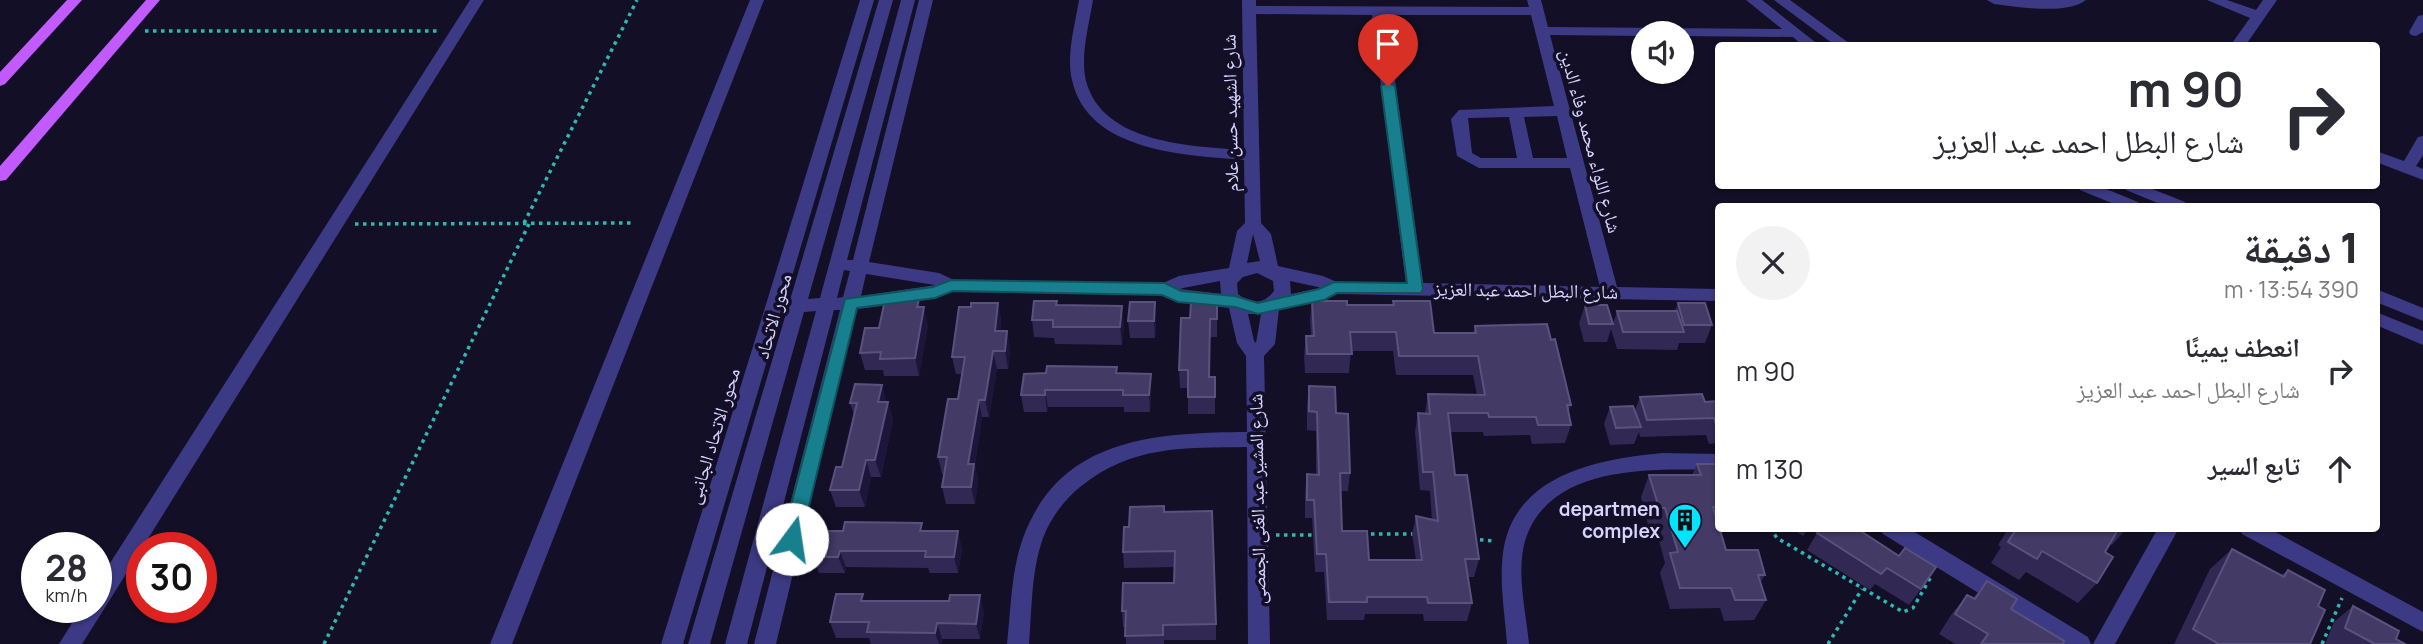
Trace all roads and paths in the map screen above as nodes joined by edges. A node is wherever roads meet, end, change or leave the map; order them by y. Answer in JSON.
{"nodes":[{"id":1,"x":75,"y":0,"type":"edge"},
{"id":2,"x":153,"y":0,"type":"edge"},
{"id":3,"x":477,"y":0,"type":"edge"},
{"id":4,"x":637,"y":0,"type":"edge"},
{"id":5,"x":757,"y":0,"type":"edge"},
{"id":6,"x":867,"y":0,"type":"edge"},
{"id":7,"x":886,"y":0,"type":"edge"},
{"id":8,"x":908,"y":0,"type":"edge"},
{"id":9,"x":926,"y":0,"type":"edge"},
{"id":10,"x":1086,"y":0,"type":"edge"},
{"id":11,"x":1752,"y":0,"type":"edge"},
{"id":12,"x":1781,"y":0,"type":"edge"},
{"id":13,"x":1994,"y":0,"type":"edge"},
{"id":14,"x":2080,"y":0,"type":"edge"},
{"id":15,"x":2214,"y":0,"type":"edge"},
{"id":16,"x":2270,"y":0,"type":"edge"},
{"id":17,"x":1249,"y":5,"type":"edge"},
{"id":18,"x":1536,"y":5,"type":"edge"},
{"id":19,"x":1378,"y":10,"type":"junction"},
{"id":20,"x":2258,"y":16,"type":"junction"},
{"id":21,"x":1542,"y":30,"type":"junction"},
{"id":22,"x":126,"y":31,"type":"junction"},
{"id":23,"x":458,"y":31,"type":"junction"},
{"id":24,"x":1796,"y":33,"type":"junction"},
{"id":25,"x":1808,"y":42,"type":"edge"},
{"id":26,"x":1840,"y":42,"type":"edge"},
{"id":27,"x":2240,"y":42,"type":"edge"},
{"id":28,"x":0,"y":81,"type":"edge"},
{"id":29,"x":1563,"y":111,"type":"junction"},
{"id":30,"x":1515,"y":112,"type":"junction"},
{"id":31,"x":2423,"y":141,"type":"edge"},
{"id":32,"x":1252,"y":156,"type":"junction"},
{"id":33,"x":2380,"y":158,"type":"edge"},
{"id":34,"x":1526,"y":163,"type":"junction"},
{"id":35,"x":1577,"y":163,"type":"junction"},
{"id":36,"x":2407,"y":169,"type":"junction"},
{"id":37,"x":2423,"y":175,"type":"edge"},
{"id":38,"x":0,"y":176,"type":"edge"},
{"id":39,"x":2093,"y":189,"type":"edge"},
{"id":40,"x":2141,"y":189,"type":"edge"},
{"id":41,"x":2124,"y":203,"type":"edge"},
{"id":42,"x":2172,"y":203,"type":"edge"},
{"id":43,"x":632,"y":223,"type":"dead end"},
{"id":44,"x":336,"y":224,"type":"junction"},
{"id":45,"x":526,"y":224,"type":"junction"},
{"id":46,"x":1254,"y":225,"type":"junction"},
{"id":47,"x":838,"y":265,"type":"junction"},
{"id":48,"x":810,"y":266,"type":"junction"},
{"id":49,"x":860,"y":266,"type":"junction"},
{"id":50,"x":1271,"y":271,"type":"junction"},
{"id":51,"x":1236,"y":272,"type":"junction"},
{"id":52,"x":951,"y":286,"type":"junction"},
{"id":53,"x":1334,"y":288,"type":"junction"},
{"id":54,"x":1165,"y":289,"type":"junction"},
{"id":55,"x":1415,"y":289,"type":"junction"},
{"id":56,"x":1610,"y":291,"type":"junction"},
{"id":57,"x":1715,"y":295,"type":"edge"},
{"id":58,"x":2380,"y":297,"type":"edge"},
{"id":59,"x":1236,"y":302,"type":"junction"},
{"id":60,"x":850,"y":303,"type":"junction"},
{"id":61,"x":1273,"y":304,"type":"junction"},
{"id":62,"x":827,"y":305,"type":"junction"},
{"id":63,"x":798,"y":306,"type":"junction"},
{"id":64,"x":2423,"y":315,"type":"edge"},
{"id":65,"x":2380,"y":320,"type":"edge"},
{"id":66,"x":2423,"y":338,"type":"edge"},
{"id":67,"x":1255,"y":354,"type":"junction"},
{"id":68,"x":1256,"y":439,"type":"junction"},
{"id":69,"x":1715,"y":462,"type":"edge"},
{"id":70,"x":1773,"y":532,"type":"edge"},
{"id":71,"x":1904,"y":532,"type":"edge"},
{"id":72,"x":2167,"y":532,"type":"edge"},
{"id":73,"x":2256,"y":532,"type":"edge"},
{"id":74,"x":1361,"y":534,"type":"edge"},
{"id":75,"x":1258,"y":535,"type":"junction"},
{"id":76,"x":1322,"y":535,"type":"edge"},
{"id":77,"x":1425,"y":535,"type":"edge"},
{"id":78,"x":1464,"y":538,"type":"edge"},
{"id":79,"x":1515,"y":543,"type":"junction"},
{"id":80,"x":1941,"y":559,"type":"junction"},
{"id":81,"x":112,"y":578,"type":"edge"},
{"id":82,"x":2348,"y":582,"type":"junction"},
{"id":83,"x":1862,"y":589,"type":"junction"},
{"id":84,"x":2423,"y":622,"type":"edge"},
{"id":85,"x":84,"y":623,"type":"edge"},
{"id":86,"x":71,"y":644,"type":"edge"},
{"id":87,"x":324,"y":644,"type":"edge"},
{"id":88,"x":501,"y":644,"type":"edge"},
{"id":89,"x":672,"y":644,"type":"edge"},
{"id":90,"x":699,"y":644,"type":"edge"},
{"id":91,"x":736,"y":644,"type":"edge"},
{"id":92,"x":765,"y":644,"type":"edge"},
{"id":93,"x":1018,"y":644,"type":"edge"},
{"id":94,"x":1259,"y":644,"type":"edge"},
{"id":95,"x":1518,"y":644,"type":"edge"},
{"id":96,"x":1828,"y":644,"type":"edge"},
{"id":97,"x":2080,"y":644,"type":"edge"},
{"id":98,"x":2104,"y":644,"type":"edge"},
{"id":99,"x":2322,"y":644,"type":"edge"}],
"edges":[{"from":1,"to":28,"type":"main road"},
{"from":2,"to":22,"type":"main road"},
{"from":3,"to":23,"type":"street"},
{"from":4,"to":45,"type":"path"},
{"from":5,"to":88,"type":"street"},
{"from":6,"to":89,"type":"street","name":"محور الاتحاد الجانبى"},
{"from":7,"to":48,"type":"street","name":"محور الاتحاد"},
{"from":8,"to":47,"type":"street"},
{"from":9,"to":49,"type":"street"},
{"from":10,"to":32,"type":"street"},
{"from":11,"to":24,"type":"street"},
{"from":12,"to":26,"type":"street"},
{"from":13,"to":14,"type":"street"},
{"from":15,"to":20,"type":"street"},
{"from":16,"to":20,"type":"street"},
{"from":17,"to":19,"type":"street"},
{"from":17,"to":32,"type":"street","name":"شارع الشهيد حسن علام"},
{"from":18,"to":19,"type":"street"},
{"from":18,"to":21,"type":"street","name":"شارع اللواء محمد وفاء الدين"},
{"from":19,"to":55,"type":"street"},
{"from":20,"to":27,"type":"street"},
{"from":21,"to":24,"type":"street"},
{"from":21,"to":29,"type":"street","name":"شارع اللواء محمد وفاء الدين"},
{"from":22,"to":23,"type":"path"},
{"from":22,"to":38,"type":"main road"},
{"from":23,"to":44,"type":"street"},
{"from":24,"to":25,"type":"street"},
{"from":29,"to":30,"type":"street"},
{"from":29,"to":35,"type":"street","name":"شارع اللواء محمد وفاء الدين"},
{"from":30,"to":34,"type":"street"},
{"from":30,"to":34,"type":"street"},
{"from":31,"to":36,"type":"street"},
{"from":32,"to":46,"type":"street","name":"شارع الشهيد حسن علام"},
{"from":33,"to":36,"type":"street"},
{"from":34,"to":35,"type":"street"},
{"from":35,"to":56,"type":"street","name":"شارع اللواء محمد وفاء الدين"},
{"from":36,"to":37,"type":"street"},
{"from":39,"to":41,"type":"street"},
{"from":40,"to":42,"type":"street"},
{"from":43,"to":45,"type":"path"},
{"from":44,"to":45,"type":"path"},
{"from":44,"to":81,"type":"street"},
{"from":45,"to":87,"type":"path"},
{"from":46,"to":50,"type":"street","name":"شارع الشهيد حسن علام"},
{"from":46,"to":51,"type":"street","name":"شارع الشهيد حسن علام"},
{"from":47,"to":48,"type":"street"},
{"from":47,"to":49,"type":"street"},
{"from":47,"to":62,"type":"street"},
{"from":48,"to":63,"type":"street","name":"محور الاتحاد"},
{"from":49,"to":52,"type":"street"},
{"from":49,"to":60,"type":"street"},
{"from":50,"to":51,"type":"street"},
{"from":50,"to":53,"type":"street","name":"شارع البطل احمد عبد العزيز"},
{"from":50,"to":61,"type":"street"},
{"from":51,"to":54,"type":"street"},
{"from":51,"to":59,"type":"street"},
{"from":52,"to":54,"type":"street"},
{"from":52,"to":60,"type":"street"},
{"from":53,"to":55,"type":"street","name":"شارع البطل احمد عبد العزيز"},
{"from":53,"to":61,"type":"street","name":"شارع البطل احمد عبد العزيز"},
{"from":54,"to":59,"type":"street"},
{"from":55,"to":56,"type":"street","name":"شارع البطل احمد عبد العزيز"},
{"from":56,"to":57,"type":"street","name":"شارع البطل احمد عبد العزيز"},
{"from":58,"to":64,"type":"street"},
{"from":59,"to":61,"type":"street"},
{"from":59,"to":67,"type":"street","name":"شارع المشير عبد الغنى الجمصى"},
{"from":60,"to":62,"type":"street"},
{"from":60,"to":92,"type":"street"},
{"from":61,"to":67,"type":"street","name":"شارع المشير عبد الغنى الجمصى"},
{"from":62,"to":63,"type":"street"},
{"from":62,"to":91,"type":"street"},
{"from":63,"to":90,"type":"street","name":"محور الاتحاد"},
{"from":65,"to":66,"type":"street"},
{"from":67,"to":68,"type":"street","name":"شارع المشير عبد الغنى الجمصى"},
{"from":68,"to":75,"type":"street","name":"شارع المشير عبد الغنى الجمصى"},
{"from":68,"to":93,"type":"street"},
{"from":69,"to":79,"type":"street"},
{"from":70,"to":83,"type":"path"},
{"from":71,"to":80,"type":"street"},
{"from":72,"to":98,"type":"street"},
{"from":73,"to":82,"type":"street"},
{"from":74,"to":77,"type":"path"},
{"from":75,"to":76,"type":"path"},
{"from":75,"to":94,"type":"street","name":"شارع المشير عبد الغنى الجمصى"},
{"from":78,"to":79,"type":"path"},
{"from":79,"to":95,"type":"street"},
{"from":80,"to":83,"type":"path"},
{"from":80,"to":97,"type":"street"},
{"from":82,"to":84,"type":"street"},
{"from":82,"to":99,"type":"path"},
{"from":83,"to":96,"type":"path"},
{"from":85,"to":86,"type":"street"}]}
